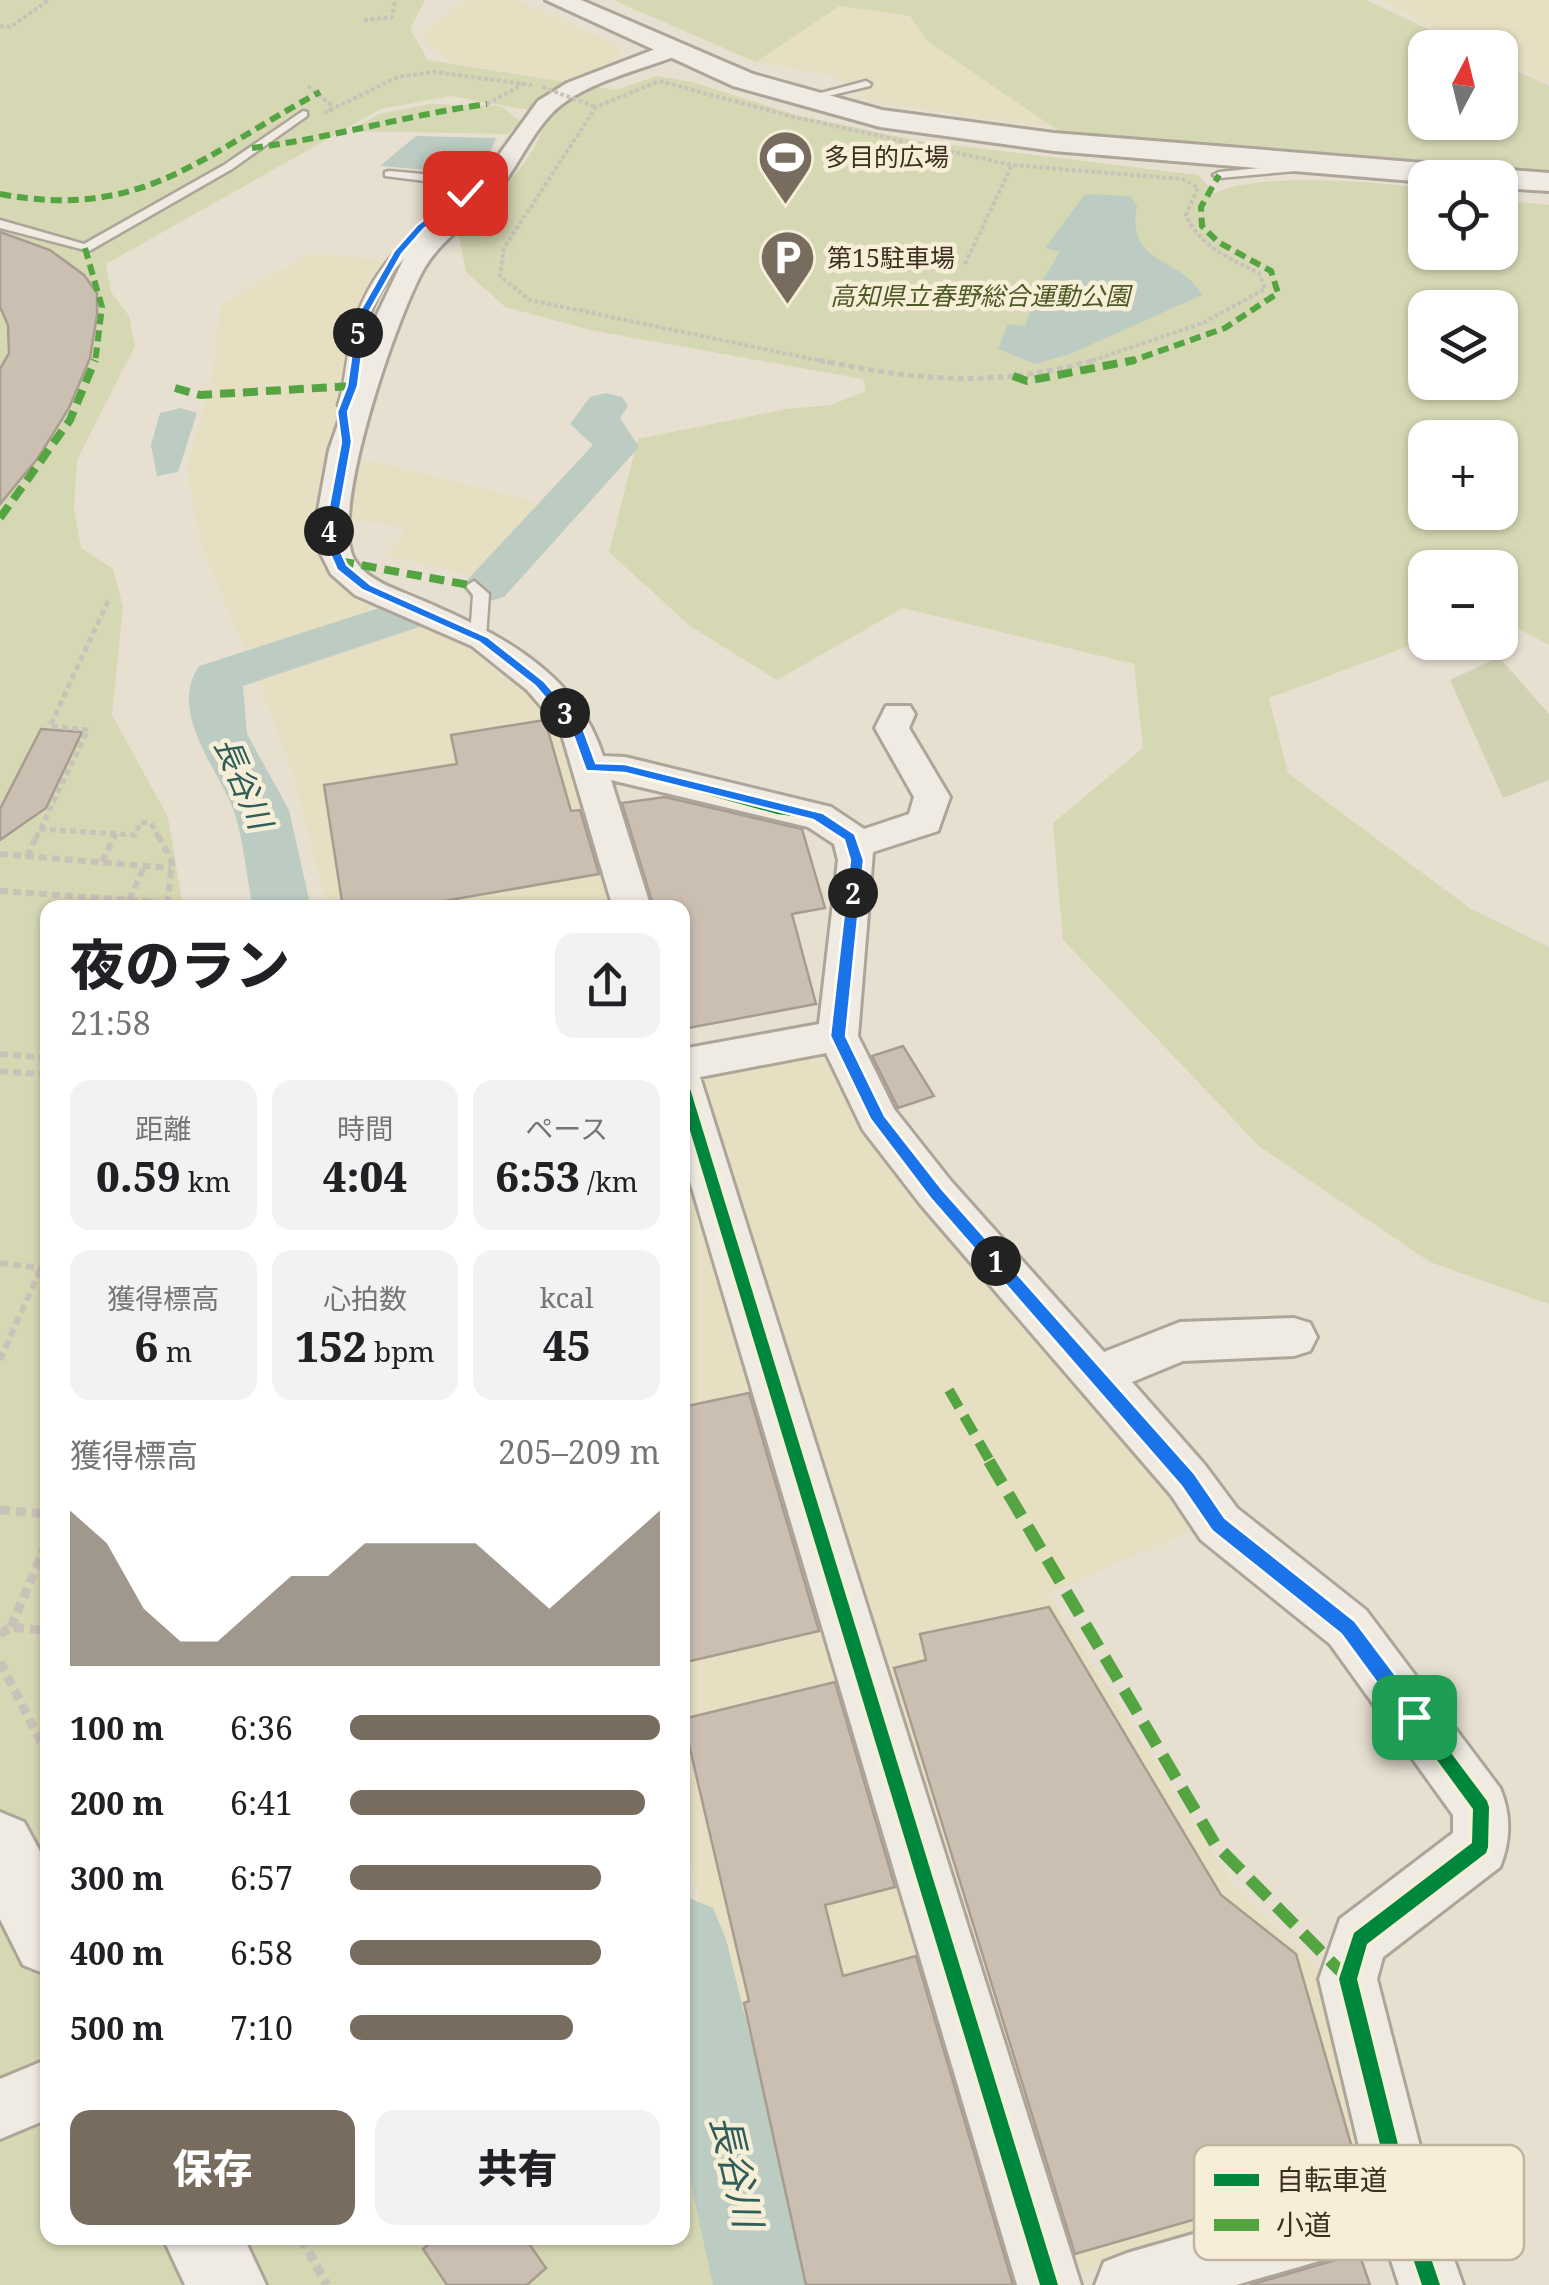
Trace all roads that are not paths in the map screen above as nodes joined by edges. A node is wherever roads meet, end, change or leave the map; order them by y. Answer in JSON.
{"nodes":[{"id":1,"x":559,"y":0,"type":"edge"},
{"id":2,"x":671,"y":50,"type":"junction"},
{"id":3,"x":866,"y":84,"type":"dead end"},
{"id":4,"x":802,"y":98,"type":"junction"},
{"id":5,"x":303,"y":114,"type":"road end"},
{"id":6,"x":1296,"y":161,"type":"junction"},
{"id":7,"x":1408,"y":171,"type":"edge"},
{"id":8,"x":390,"y":174,"type":"dead end"},
{"id":9,"x":1219,"y":175,"type":"dead end"},
{"id":10,"x":1518,"y":180,"type":"edge"},
{"id":11,"x":1549,"y":182,"type":"edge"},
{"id":12,"x":0,"y":224,"type":"edge"},
{"id":13,"x":347,"y":442,"type":"junction"},
{"id":14,"x":474,"y":586,"type":"dead end"},
{"id":15,"x":478,"y":637,"type":"junction"},
{"id":16,"x":898,"y":714,"type":"dead end"},
{"id":17,"x":591,"y":768,"type":"junction"},
{"id":18,"x":853,"y":846,"type":"junction"},
{"id":19,"x":630,"y":900,"type":"edge"},
{"id":20,"x":838,"y":1036,"type":"junction"},
{"id":21,"x":690,"y":1064,"type":"edge"},
{"id":22,"x":690,"y":1108,"type":"edge"},
{"id":23,"x":1294,"y":1337,"type":"dead end"},
{"id":24,"x":1098,"y":1375,"type":"junction"},
{"id":25,"x":0,"y":1846,"type":"edge"},
{"id":26,"x":40,"y":1924,"type":"edge"},
{"id":27,"x":40,"y":2092,"type":"edge"},
{"id":28,"x":0,"y":2110,"type":"edge"},
{"id":29,"x":1389,"y":2145,"type":"edge"},
{"id":30,"x":206,"y":2245,"type":"edge"},
{"id":31,"x":1214,"y":2260,"type":"edge"},
{"id":32,"x":1423,"y":2260,"type":"edge"},
{"id":33,"x":227,"y":2285,"type":"edge"},
{"id":34,"x":1049,"y":2285,"type":"edge"},
{"id":35,"x":1127,"y":2285,"type":"edge"},
{"id":36,"x":1431,"y":2285,"type":"edge"}],
"edges":[{"from":1,"to":2,"type":"street"},
{"from":2,"to":4,"type":"street"},
{"from":2,"to":13,"type":"street"},
{"from":3,"to":4,"type":"lane"},
{"from":4,"to":6,"type":"street"},
{"from":5,"to":12,"type":"lane"},
{"from":6,"to":7,"type":"street"},
{"from":6,"to":9,"type":"lane"},
{"from":8,"to":13,"type":"lane"},
{"from":10,"to":11,"type":"street"},
{"from":13,"to":15,"type":"street"},
{"from":14,"to":15,"type":"lane"},
{"from":15,"to":17,"type":"street"},
{"from":16,"to":18,"type":"street"},
{"from":17,"to":18,"type":"street"},
{"from":17,"to":19,"type":"street"},
{"from":18,"to":20,"type":"street"},
{"from":20,"to":21,"type":"street"},
{"from":20,"to":24,"type":"street"},
{"from":22,"to":34,"type":"street"},
{"from":23,"to":24,"type":"street"},
{"from":24,"to":29,"type":"street"},
{"from":25,"to":26,"type":"street"},
{"from":27,"to":28,"type":"street"},
{"from":30,"to":33,"type":"street"},
{"from":31,"to":35,"type":"street"},
{"from":32,"to":36,"type":"street"}]}
